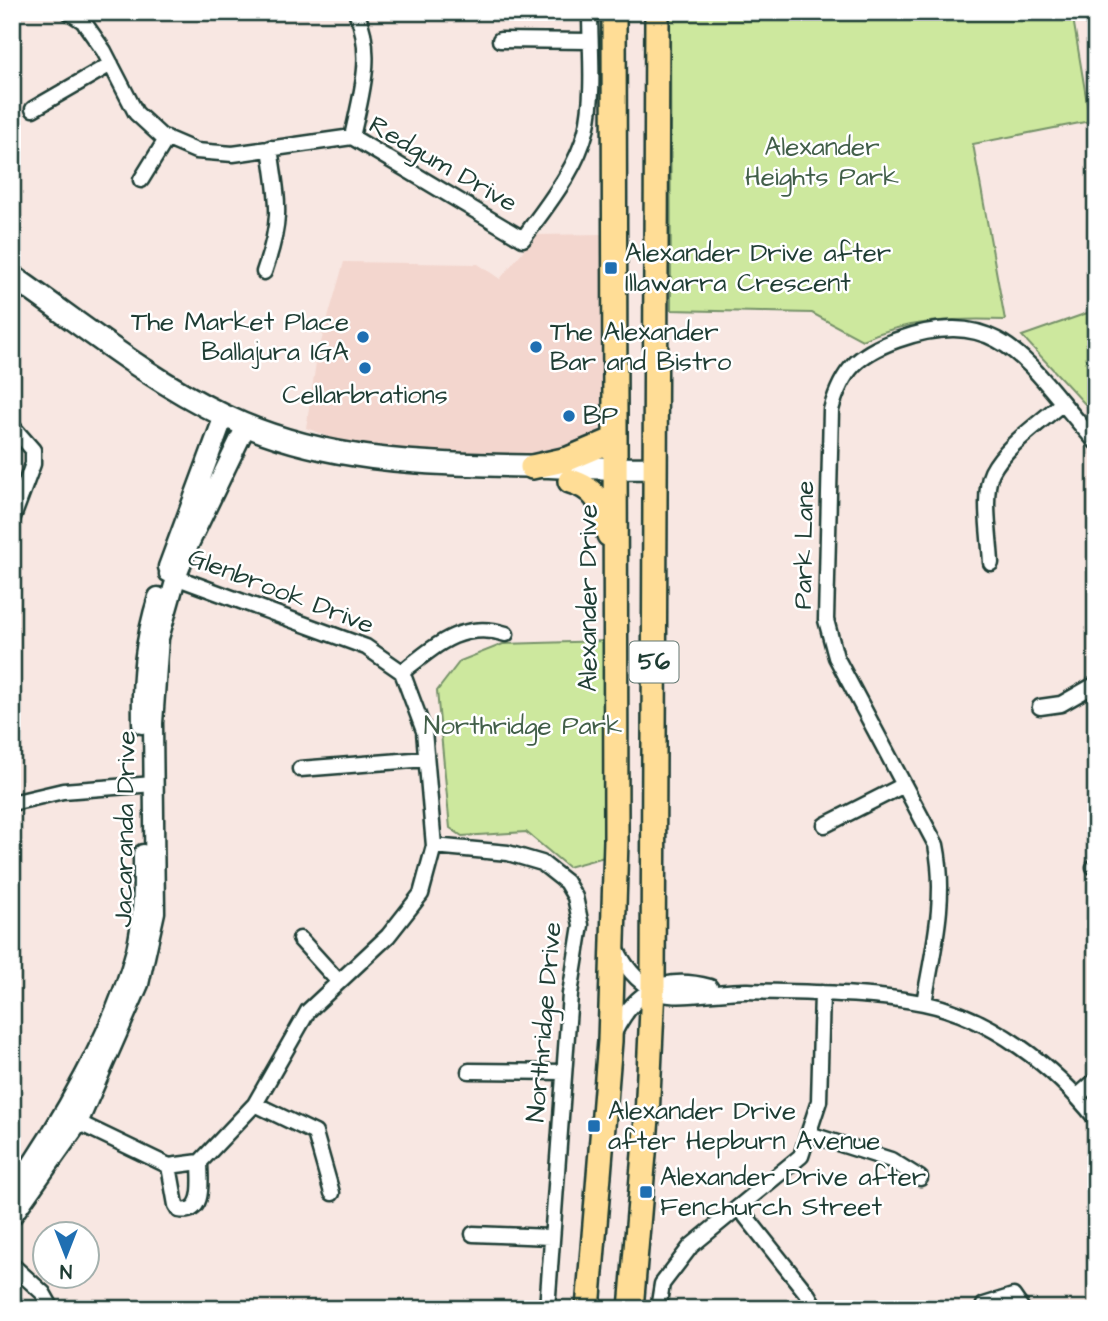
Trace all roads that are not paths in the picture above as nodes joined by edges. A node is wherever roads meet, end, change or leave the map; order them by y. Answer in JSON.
{"nodes":[{"id":1,"x":69,"y":12,"type":"edge"},
{"id":2,"x":356,"y":12,"type":"edge"},
{"id":3,"x":590,"y":12,"type":"edge"},
{"id":4,"x":614,"y":12,"type":"edge"},
{"id":5,"x":657,"y":12,"type":"edge"},
{"id":6,"x":1093,"y":12,"type":"edge"},
{"id":7,"x":1096,"y":28,"type":"edge"},
{"id":8,"x":500,"y":40,"type":"dead end"},
{"id":9,"x":590,"y":41,"type":"junction"},
{"id":10,"x":111,"y":64,"type":"junction"},
{"id":11,"x":33,"y":109,"type":"dead end"},
{"id":12,"x":352,"y":137,"type":"junction"},
{"id":13,"x":167,"y":138,"type":"junction"},
{"id":14,"x":270,"y":148,"type":"junction"},
{"id":15,"x":141,"y":180,"type":"dead end"},
{"id":16,"x":264,"y":271,"type":"dead end"},
{"id":17,"x":12,"y":276,"type":"edge"},
{"id":18,"x":12,"y":290,"type":"edge"},
{"id":19,"x":1061,"y":404,"type":"junction"},
{"id":20,"x":222,"y":421,"type":"junction"},
{"id":21,"x":12,"y":426,"type":"edge"},
{"id":22,"x":244,"y":431,"type":"junction"},
{"id":23,"x":615,"y":439,"type":"junction"},
{"id":24,"x":1096,"y":442,"type":"edge"},
{"id":25,"x":532,"y":467,"type":"junction"},
{"id":26,"x":615,"y":475,"type":"junction"},
{"id":27,"x":653,"y":475,"type":"junction"},
{"id":28,"x":570,"y":481,"type":"junction"},
{"id":29,"x":12,"y":520,"type":"edge"},
{"id":30,"x":616,"y":558,"type":"junction"},
{"id":31,"x":991,"y":563,"type":"dead end"},
{"id":32,"x":171,"y":576,"type":"junction"},
{"id":33,"x":506,"y":634,"type":"dead end"},
{"id":34,"x":402,"y":673,"type":"junction"},
{"id":35,"x":1096,"y":684,"type":"edge"},
{"id":36,"x":1040,"y":707,"type":"dead end"},
{"id":37,"x":426,"y":759,"type":"junction"},
{"id":38,"x":300,"y":769,"type":"dead end"},
{"id":39,"x":149,"y":784,"type":"junction"},
{"id":40,"x":902,"y":786,"type":"junction"},
{"id":41,"x":12,"y":803,"type":"edge"},
{"id":42,"x":825,"y":825,"type":"dead end"},
{"id":43,"x":433,"y":846,"type":"junction"},
{"id":44,"x":300,"y":939,"type":"dead end"},
{"id":45,"x":613,"y":943,"type":"junction"},
{"id":46,"x":339,"y":982,"type":"junction"},
{"id":47,"x":653,"y":987,"type":"junction"},
{"id":48,"x":822,"y":993,"type":"junction"},
{"id":49,"x":924,"y":1003,"type":"junction"},
{"id":50,"x":610,"y":1041,"type":"junction"},
{"id":51,"x":469,"y":1071,"type":"dead end"},
{"id":52,"x":564,"y":1072,"type":"junction"},
{"id":53,"x":1096,"y":1080,"type":"edge"},
{"id":54,"x":1078,"y":1096,"type":"junction"},
{"id":55,"x":255,"y":1104,"type":"junction"},
{"id":56,"x":71,"y":1119,"type":"junction"},
{"id":57,"x":1096,"y":1119,"type":"edge"},
{"id":58,"x":809,"y":1134,"type":"junction"},
{"id":59,"x":200,"y":1163,"type":"junction"},
{"id":60,"x":169,"y":1166,"type":"junction"},
{"id":61,"x":920,"y":1178,"type":"dead end"},
{"id":62,"x":332,"y":1193,"type":"dead end"},
{"id":63,"x":12,"y":1194,"type":"edge"},
{"id":64,"x":740,"y":1209,"type":"junction"},
{"id":65,"x":12,"y":1216,"type":"edge"},
{"id":66,"x":473,"y":1234,"type":"dead end"},
{"id":67,"x":551,"y":1237,"type":"junction"},
{"id":68,"x":593,"y":1253,"type":"junction"},
{"id":69,"x":633,"y":1258,"type":"junction"},
{"id":70,"x":12,"y":1265,"type":"edge"},
{"id":71,"x":984,"y":1305,"type":"dead end"},
{"id":72,"x":52,"y":1309,"type":"edge"},
{"id":73,"x":547,"y":1309,"type":"edge"},
{"id":74,"x":588,"y":1309,"type":"edge"},
{"id":75,"x":631,"y":1309,"type":"edge"},
{"id":76,"x":659,"y":1309,"type":"edge"},
{"id":77,"x":816,"y":1309,"type":"edge"},
{"id":78,"x":1022,"y":1309,"type":"edge"}],
"edges":[{"from":1,"to":10,"type":"street","name":"Redgum Drive"},
{"from":2,"to":12,"type":"street"},
{"from":3,"to":9,"type":"street"},
{"from":4,"to":23,"type":"main road","name":"Alexander Drive","number":"56"},
{"from":5,"to":27,"type":"main road","number":"56"},
{"from":6,"to":7,"type":"street"},
{"from":8,"to":9,"type":"street"},
{"from":9,"to":12,"type":"street","name":"Redgum Drive"},
{"from":10,"to":11,"type":"street"},
{"from":10,"to":13,"type":"street","name":"Redgum Drive"},
{"from":12,"to":14,"type":"street","name":"Redgum Drive"},
{"from":13,"to":14,"type":"street","name":"Redgum Drive"},
{"from":13,"to":15,"type":"street"},
{"from":14,"to":16,"type":"street"},
{"from":17,"to":20,"type":"main road"},
{"from":18,"to":20,"type":"main road"},
{"from":19,"to":24,"type":"street","name":"Park Lane"},
{"from":19,"to":31,"type":"street"},
{"from":19,"to":40,"type":"street","name":"Park Lane"},
{"from":20,"to":22,"type":"main road"},
{"from":20,"to":32,"type":"street","name":"Jacaranda Drive"},
{"from":21,"to":29,"type":"street"},
{"from":22,"to":25,"type":"main road"},
{"from":22,"to":28,"type":"main road"},
{"from":22,"to":32,"type":"street","name":"Jacaranda Drive"},
{"from":23,"to":25,"type":"main road"},
{"from":23,"to":26,"type":"main road","name":"Alexander Drive","number":"56"},
{"from":25,"to":26,"type":"main road"},
{"from":26,"to":27,"type":"main road"},
{"from":26,"to":28,"type":"main road"},
{"from":26,"to":30,"type":"main road","name":"Alexander Drive","number":"56"},
{"from":27,"to":47,"type":"main road","number":"56"},
{"from":28,"to":30,"type":"main road"},
{"from":30,"to":45,"type":"main road","name":"Alexander Drive","number":"56"},
{"from":32,"to":34,"type":"street","name":"Glenbrook Drive"},
{"from":32,"to":39,"type":"street","name":"Jacaranda Drive"},
{"from":33,"to":34,"type":"street"},
{"from":34,"to":37,"type":"street"},
{"from":35,"to":36,"type":"street"},
{"from":37,"to":38,"type":"street"},
{"from":37,"to":43,"type":"street"},
{"from":39,"to":41,"type":"street"},
{"from":39,"to":56,"type":"street","name":"Jacaranda Drive"},
{"from":40,"to":42,"type":"street"},
{"from":40,"to":49,"type":"street","name":"Park Lane"},
{"from":43,"to":46,"type":"street"},
{"from":43,"to":52,"type":"street","name":"Northridge Drive"},
{"from":44,"to":46,"type":"street"},
{"from":45,"to":47,"type":"street"},
{"from":45,"to":50,"type":"main road","name":"Alexander Drive","number":"56"},
{"from":46,"to":55,"type":"street"},
{"from":47,"to":48,"type":"street"},
{"from":47,"to":50,"type":"street"},
{"from":47,"to":69,"type":"main road","number":"56"},
{"from":48,"to":49,"type":"street"},
{"from":48,"to":58,"type":"street"},
{"from":49,"to":54,"type":"street"},
{"from":50,"to":68,"type":"main road","name":"Alexander Drive","number":"56"},
{"from":51,"to":52,"type":"street"},
{"from":52,"to":67,"type":"street","name":"Northridge Drive"},
{"from":53,"to":54,"type":"street"},
{"from":54,"to":57,"type":"street"},
{"from":55,"to":59,"type":"street"},
{"from":55,"to":62,"type":"street"},
{"from":56,"to":60,"type":"street"},
{"from":56,"to":63,"type":"street","name":"Jacaranda Drive"},
{"from":56,"to":65,"type":"street","name":"Jacaranda Drive"},
{"from":58,"to":61,"type":"street"},
{"from":58,"to":64,"type":"street"},
{"from":59,"to":60,"type":"street"},
{"from":59,"to":60,"type":"street"},
{"from":64,"to":76,"type":"street"},
{"from":64,"to":77,"type":"street"},
{"from":66,"to":67,"type":"street"},
{"from":67,"to":73,"type":"street","name":"Northridge Drive"},
{"from":68,"to":69,"type":"main road"},
{"from":68,"to":74,"type":"main road","name":"Alexander Drive","number":"56"},
{"from":69,"to":75,"type":"main road","number":"56"},
{"from":70,"to":72,"type":"street"},
{"from":71,"to":78,"type":"street"}]}
